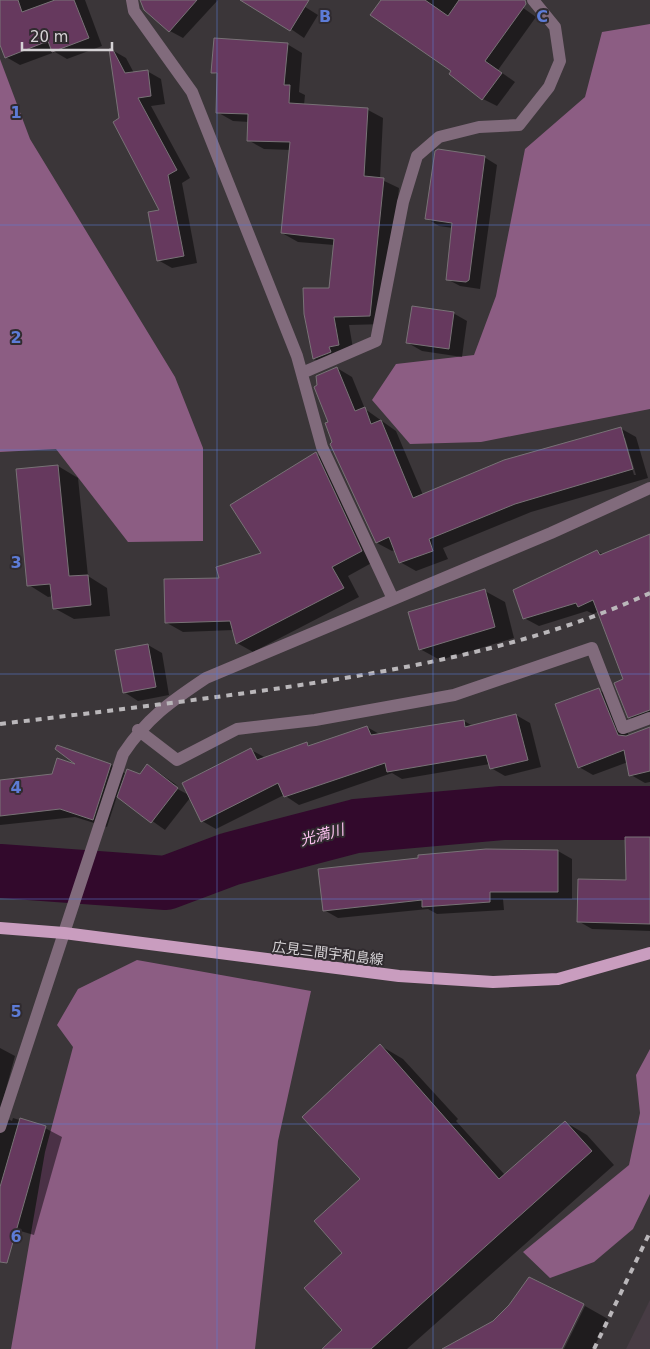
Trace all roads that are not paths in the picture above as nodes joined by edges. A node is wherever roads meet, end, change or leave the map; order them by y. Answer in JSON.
{"nodes":[{"id":1,"x":132,"y":0,"type":"edge"},
{"id":2,"x":532,"y":0,"type":"edge"},
{"id":3,"x":302,"y":373,"type":"junction"},
{"id":4,"x":650,"y":488,"type":"edge"},
{"id":5,"x":393,"y":599,"type":"junction"},
{"id":6,"x":650,"y":718,"type":"edge"},
{"id":7,"x":138,"y":730,"type":"junction"},
{"id":8,"x":0,"y":928,"type":"edge"},
{"id":9,"x":64,"y":934,"type":"junction"},
{"id":10,"x":650,"y":953,"type":"edge"},
{"id":11,"x":0,"y":1127,"type":"edge"}],
"edges":[{"from":1,"to":3,"type":"street"},
{"from":2,"to":3,"type":"street"},
{"from":3,"to":5,"type":"street"},
{"from":4,"to":5,"type":"street"},
{"from":5,"to":7,"type":"street"},
{"from":6,"to":7,"type":"street"},
{"from":7,"to":9,"type":"street"},
{"from":8,"to":9,"type":"main road","name":"広見三間宇和島線"},
{"from":9,"to":10,"type":"main road","name":"広見三間宇和島線"},
{"from":9,"to":11,"type":"street"}]}
